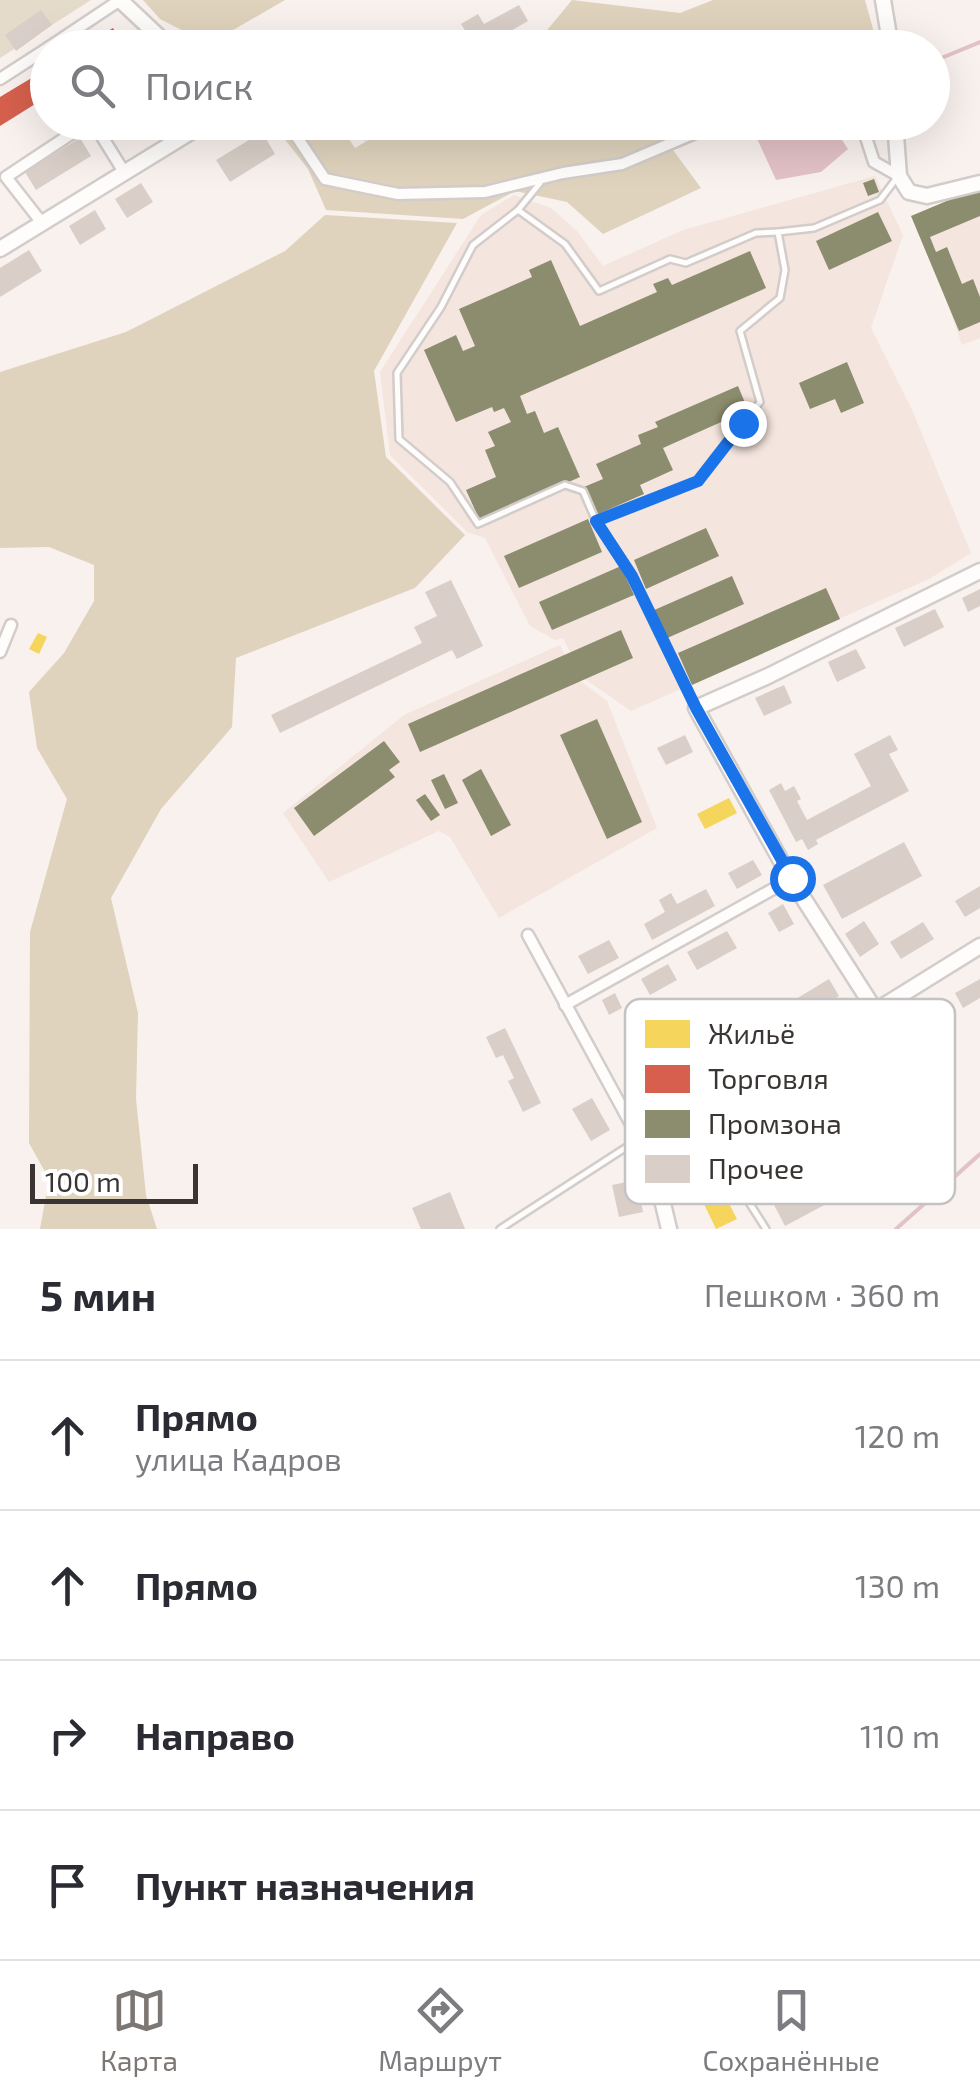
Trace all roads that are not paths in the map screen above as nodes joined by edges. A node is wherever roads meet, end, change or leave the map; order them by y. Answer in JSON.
{"nodes":[{"id":1,"x":120,"y":0,"type":"edge"},
{"id":2,"x":883,"y":0,"type":"edge"},
{"id":3,"x":75,"y":30,"type":"edge"},
{"id":4,"x":152,"y":30,"type":"edge"},
{"id":5,"x":888,"y":30,"type":"edge"},
{"id":6,"x":30,"y":60,"type":"edge"},
{"id":7,"x":0,"y":79,"type":"edge"},
{"id":8,"x":63,"y":140,"type":"edge"},
{"id":9,"x":103,"y":140,"type":"edge"},
{"id":10,"x":172,"y":140,"type":"edge"},
{"id":11,"x":175,"y":140,"type":"edge"},
{"id":12,"x":299,"y":140,"type":"edge"},
{"id":13,"x":679,"y":140,"type":"edge"},
{"id":14,"x":867,"y":140,"type":"edge"},
{"id":15,"x":896,"y":140,"type":"edge"},
{"id":16,"x":170,"y":143,"type":"junction"},
{"id":17,"x":124,"y":172,"type":"junction"},
{"id":18,"x":545,"y":176,"type":"junction"},
{"id":19,"x":898,"y":176,"type":"junction"},
{"id":20,"x":980,"y":183,"type":"edge"},
{"id":21,"x":518,"y":210,"type":"junction"},
{"id":22,"x":42,"y":223,"type":"junction"},
{"id":23,"x":778,"y":232,"type":"junction"},
{"id":24,"x":0,"y":248,"type":"edge"},
{"id":25,"x":596,"y":521,"type":"junction"},
{"id":26,"x":980,"y":571,"type":"edge"},
{"id":27,"x":11,"y":625,"type":"dead end"},
{"id":28,"x":0,"y":652,"type":"edge"},
{"id":29,"x":696,"y":708,"type":"junction"},
{"id":30,"x":792,"y":878,"type":"junction"},
{"id":31,"x":528,"y":935,"type":"dead end"},
{"id":32,"x":980,"y":946,"type":"edge"},
{"id":33,"x":868,"y":999,"type":"edge"},
{"id":34,"x":893,"y":999,"type":"edge"},
{"id":35,"x":565,"y":1005,"type":"junction"},
{"id":36,"x":625,"y":1114,"type":"edge"},
{"id":37,"x":625,"y":1148,"type":"edge"},
{"id":38,"x":663,"y":1204,"type":"edge"},
{"id":39,"x":750,"y":1204,"type":"edge"},
{"id":40,"x":500,"y":1229,"type":"edge"},
{"id":41,"x":669,"y":1229,"type":"edge"},
{"id":42,"x":766,"y":1229,"type":"edge"}],
"edges":[{"from":1,"to":3,"type":"street"},
{"from":1,"to":4,"type":"street"},
{"from":2,"to":5,"type":"street"},
{"from":6,"to":7,"type":"street"},
{"from":8,"to":22,"type":"street"},
{"from":9,"to":17,"type":"street"},
{"from":10,"to":16,"type":"street"},
{"from":11,"to":16,"type":"street"},
{"from":12,"to":18,"type":"street"},
{"from":13,"to":18,"type":"street"},
{"from":14,"to":19,"type":"street"},
{"from":15,"to":19,"type":"street"},
{"from":16,"to":17,"type":"street"},
{"from":17,"to":22,"type":"street"},
{"from":18,"to":21,"type":"lane"},
{"from":19,"to":20,"type":"street"},
{"from":19,"to":23,"type":"lane"},
{"from":21,"to":23,"type":"lane"},
{"from":21,"to":25,"type":"lane"},
{"from":22,"to":24,"type":"street"},
{"from":23,"to":25,"type":"lane"},
{"from":25,"to":29,"type":"lane"},
{"from":26,"to":29,"type":"street"},
{"from":27,"to":28,"type":"street"},
{"from":29,"to":30,"type":"street"},
{"from":30,"to":33,"type":"street"},
{"from":30,"to":35,"type":"street"},
{"from":31,"to":35,"type":"street"},
{"from":32,"to":34,"type":"street"},
{"from":35,"to":36,"type":"street"},
{"from":37,"to":40,"type":"lane"},
{"from":38,"to":41,"type":"street"},
{"from":39,"to":42,"type":"lane"}]}
